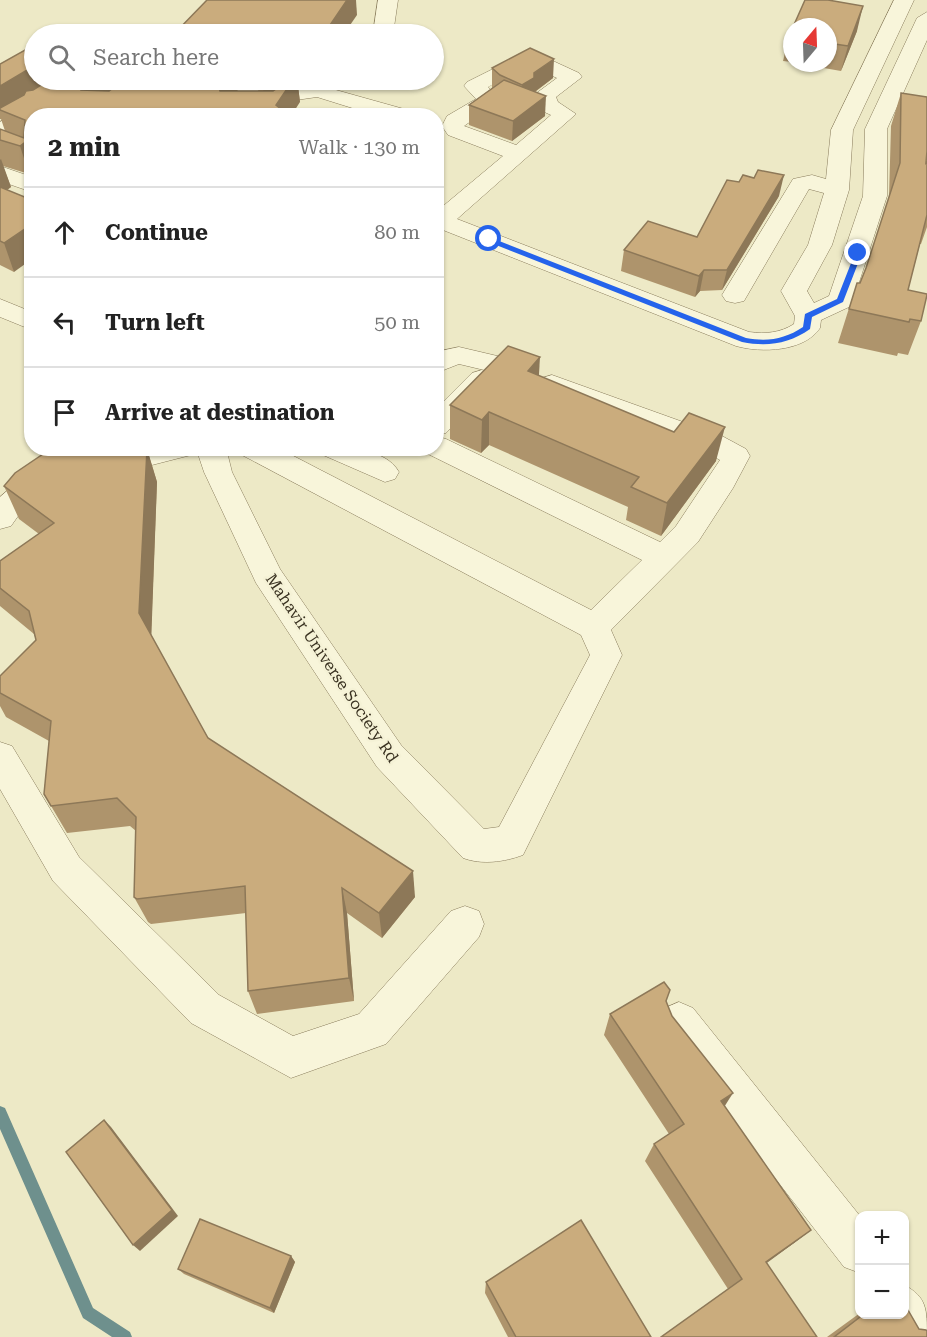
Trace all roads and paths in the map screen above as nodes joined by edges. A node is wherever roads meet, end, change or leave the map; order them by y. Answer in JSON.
{"nodes":[{"id":1,"x":388,"y":0,"type":"edge"},
{"id":2,"x":902,"y":3,"type":"edge"},
{"id":3,"x":927,"y":12,"type":"edge"},
{"id":4,"x":927,"y":18,"type":"edge"},
{"id":5,"x":384,"y":24,"type":"edge"},
{"id":6,"x":69,"y":90,"type":"edge"},
{"id":7,"x":244,"y":90,"type":"edge"},
{"id":8,"x":46,"y":108,"type":"edge"},
{"id":9,"x":258,"y":108,"type":"edge"},
{"id":10,"x":260,"y":108,"type":"edge"},
{"id":11,"x":376,"y":108,"type":"edge"},
{"id":12,"x":845,"y":123,"type":"junction"},
{"id":13,"x":24,"y":125,"type":"edge"},
{"id":14,"x":876,"y":129,"type":"junction"},
{"id":15,"x":4,"y":141,"type":"edge"},
{"id":16,"x":519,"y":154,"type":"junction"},
{"id":17,"x":0,"y":173,"type":"edge"},
{"id":18,"x":24,"y":182,"type":"edge"},
{"id":19,"x":837,"y":190,"type":"junction"},
{"id":20,"x":444,"y":219,"type":"edge"},
{"id":21,"x":444,"y":225,"type":"edge"},
{"id":22,"x":808,"y":266,"type":"junction"},
{"id":23,"x":849,"y":277,"type":"junction"},
{"id":24,"x":735,"y":295,"type":"dead end"},
{"id":25,"x":0,"y":307,"type":"edge"},
{"id":26,"x":808,"y":316,"type":"junction"},
{"id":27,"x":24,"y":318,"type":"edge"},
{"id":28,"x":444,"y":360,"type":"edge"},
{"id":29,"x":501,"y":365,"type":"junction"},
{"id":30,"x":444,"y":418,"type":"edge"},
{"id":31,"x":444,"y":450,"type":"edge"},
{"id":32,"x":66,"y":456,"type":"edge"},
{"id":33,"x":149,"y":456,"type":"edge"},
{"id":34,"x":214,"y":456,"type":"edge"},
{"id":35,"x":269,"y":456,"type":"edge"},
{"id":36,"x":350,"y":456,"type":"edge"},
{"id":37,"x":105,"y":467,"type":"edge"},
{"id":38,"x":385,"y":472,"type":"dead end"},
{"id":39,"x":0,"y":518,"type":"edge"},
{"id":40,"x":663,"y":557,"type":"junction"},
{"id":41,"x":594,"y":627,"type":"junction"},
{"id":42,"x":0,"y":757,"type":"edge"},
{"id":43,"x":465,"y":924,"type":"dead end"},
{"id":44,"x":678,"y":1022,"type":"edge"},
{"id":45,"x":855,"y":1245,"type":"edge"},
{"id":46,"x":909,"y":1314,"type":"edge"},
{"id":47,"x":927,"y":1336,"type":"edge"}],
"edges":[{"from":1,"to":5,"type":"street"},
{"from":2,"to":3,"type":"street"},
{"from":2,"to":12,"type":"street"},
{"from":4,"to":14,"type":"street"},
{"from":6,"to":8,"type":"street"},
{"from":7,"to":9,"type":"street"},
{"from":10,"to":11,"type":"street"},
{"from":12,"to":14,"type":"street"},
{"from":12,"to":19,"type":"street"},
{"from":13,"to":15,"type":"street"},
{"from":14,"to":23,"type":"street"},
{"from":16,"to":16,"type":"street"},
{"from":16,"to":20,"type":"street"},
{"from":17,"to":18,"type":"street"},
{"from":19,"to":22,"type":"street"},
{"from":19,"to":24,"type":"street"},
{"from":21,"to":26,"type":"street"},
{"from":22,"to":23,"type":"street"},
{"from":22,"to":26,"type":"street"},
{"from":23,"to":26,"type":"street"},
{"from":25,"to":27,"type":"street"},
{"from":28,"to":29,"type":"street"},
{"from":29,"to":30,"type":"street"},
{"from":29,"to":40,"type":"street"},
{"from":31,"to":40,"type":"street"},
{"from":32,"to":39,"type":"street"},
{"from":33,"to":37,"type":"street"},
{"from":34,"to":41,"type":"street","name":"Mahavir Universe Society Rd"},
{"from":35,"to":41,"type":"street"},
{"from":36,"to":38,"type":"street"},
{"from":40,"to":41,"type":"street"},
{"from":42,"to":43,"type":"street"},
{"from":44,"to":45,"type":"street"},
{"from":46,"to":47,"type":"street"}]}
